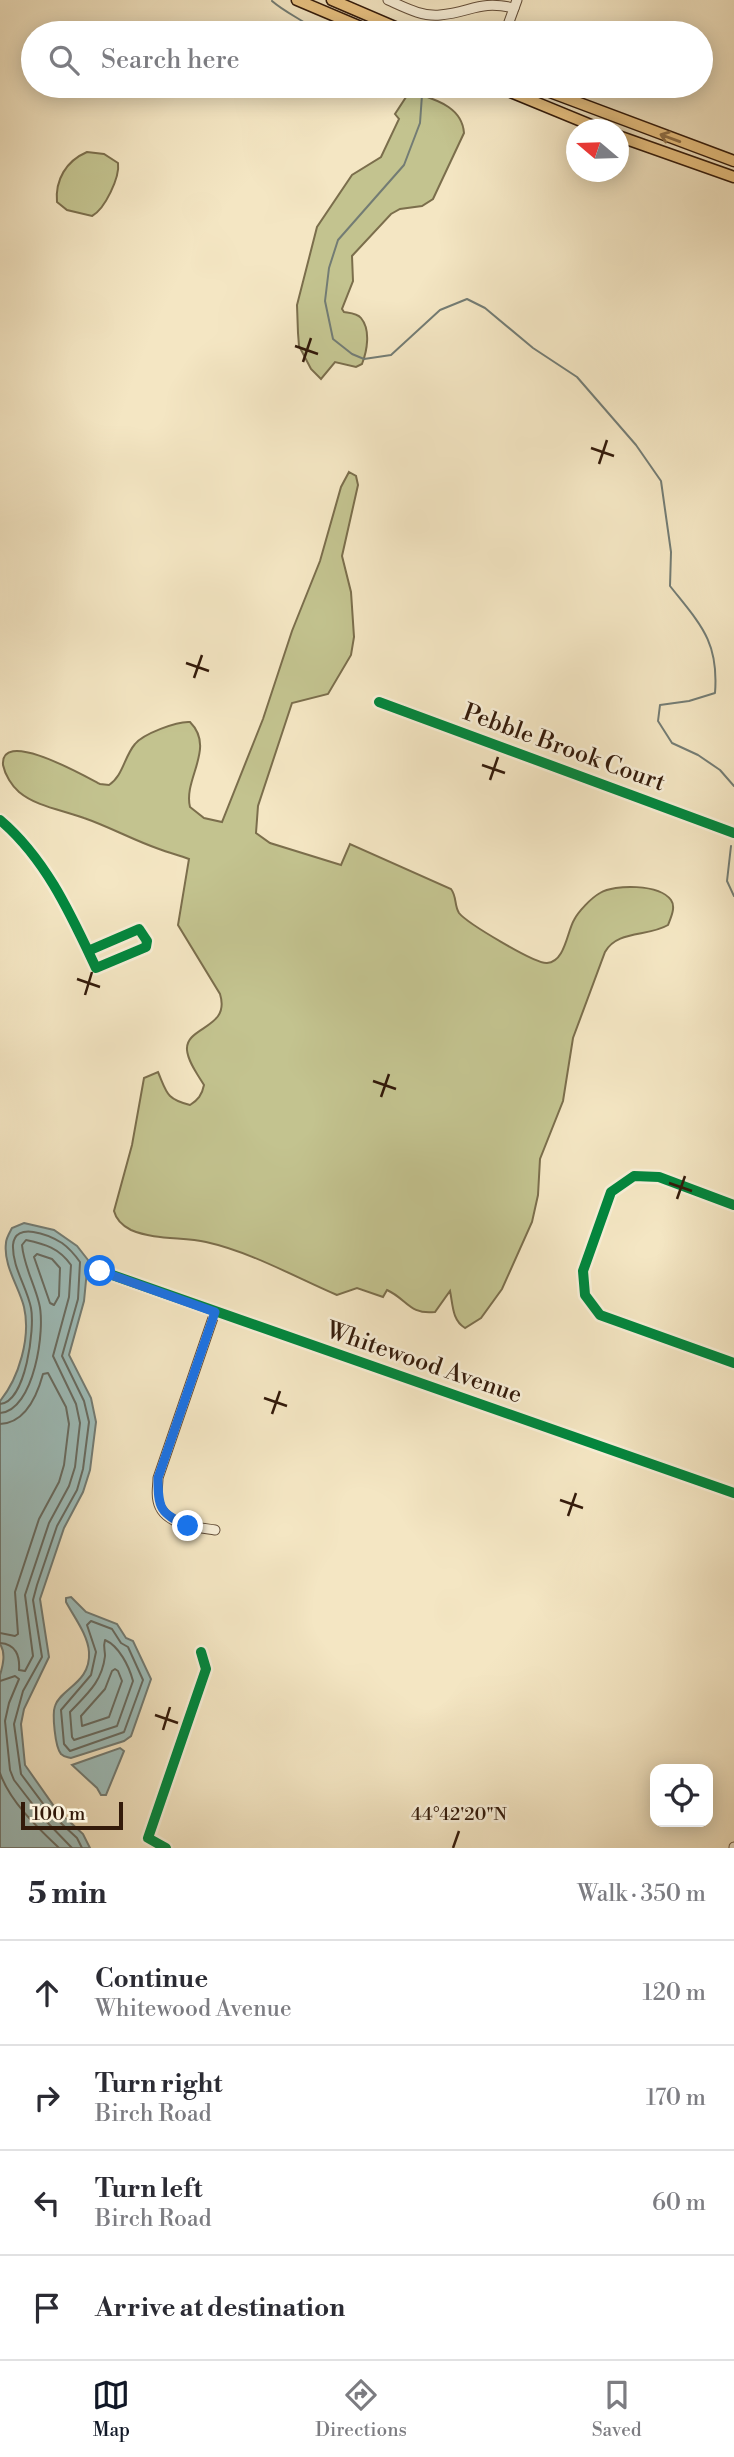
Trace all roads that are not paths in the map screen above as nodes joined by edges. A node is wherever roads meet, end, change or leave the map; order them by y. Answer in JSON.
{"nodes":[{"id":1,"x":298,"y":0,"type":"edge"},
{"id":2,"x":332,"y":0,"type":"edge"},
{"id":3,"x":388,"y":0,"type":"edge"},
{"id":4,"x":516,"y":4,"type":"edge"},
{"id":5,"x":346,"y":21,"type":"edge"},
{"id":6,"x":381,"y":21,"type":"edge"},
{"id":7,"x":510,"y":21,"type":"edge"},
{"id":8,"x":525,"y":98,"type":"edge"},
{"id":9,"x":566,"y":98,"type":"edge"},
{"id":10,"x":576,"y":119,"type":"edge"},
{"id":11,"x":629,"y":140,"type":"edge"},
{"id":12,"x":734,"y":161,"type":"edge"},
{"id":13,"x":734,"y":177,"type":"edge"},
{"id":14,"x":379,"y":702,"type":"dead end"},
{"id":15,"x":0,"y":820,"type":"edge"},
{"id":16,"x":734,"y":833,"type":"edge"},
{"id":17,"x":88,"y":951,"type":"junction"},
{"id":18,"x":734,"y":1205,"type":"edge"},
{"id":19,"x":100,"y":1271,"type":"dead end"},
{"id":20,"x":215,"y":1312,"type":"junction"},
{"id":21,"x":734,"y":1363,"type":"edge"},
{"id":22,"x":734,"y":1493,"type":"edge"},
{"id":23,"x":215,"y":1530,"type":"dead end"},
{"id":24,"x":201,"y":1652,"type":"dead end"},
{"id":25,"x":166,"y":1848,"type":"edge"}],
"edges":[{"from":1,"to":5,"type":"main road"},
{"from":2,"to":6,"type":"main road"},
{"from":3,"to":4,"type":"street"},
{"from":4,"to":7,"type":"street"},
{"from":8,"to":10,"type":"main road"},
{"from":12,"to":9,"type":"main road","one_way":true},
{"from":11,"to":13,"type":"main road"},
{"from":14,"to":16,"type":"street","name":"Pebble Brook Court"},
{"from":15,"to":17,"type":"street"},
{"from":17,"to":17,"type":"street"},
{"from":18,"to":21,"type":"street"},
{"from":19,"to":20,"type":"street","name":"Whitewood Avenue"},
{"from":20,"to":22,"type":"street","name":"Whitewood Avenue"},
{"from":20,"to":23,"type":"street"},
{"from":24,"to":25,"type":"street"}]}
